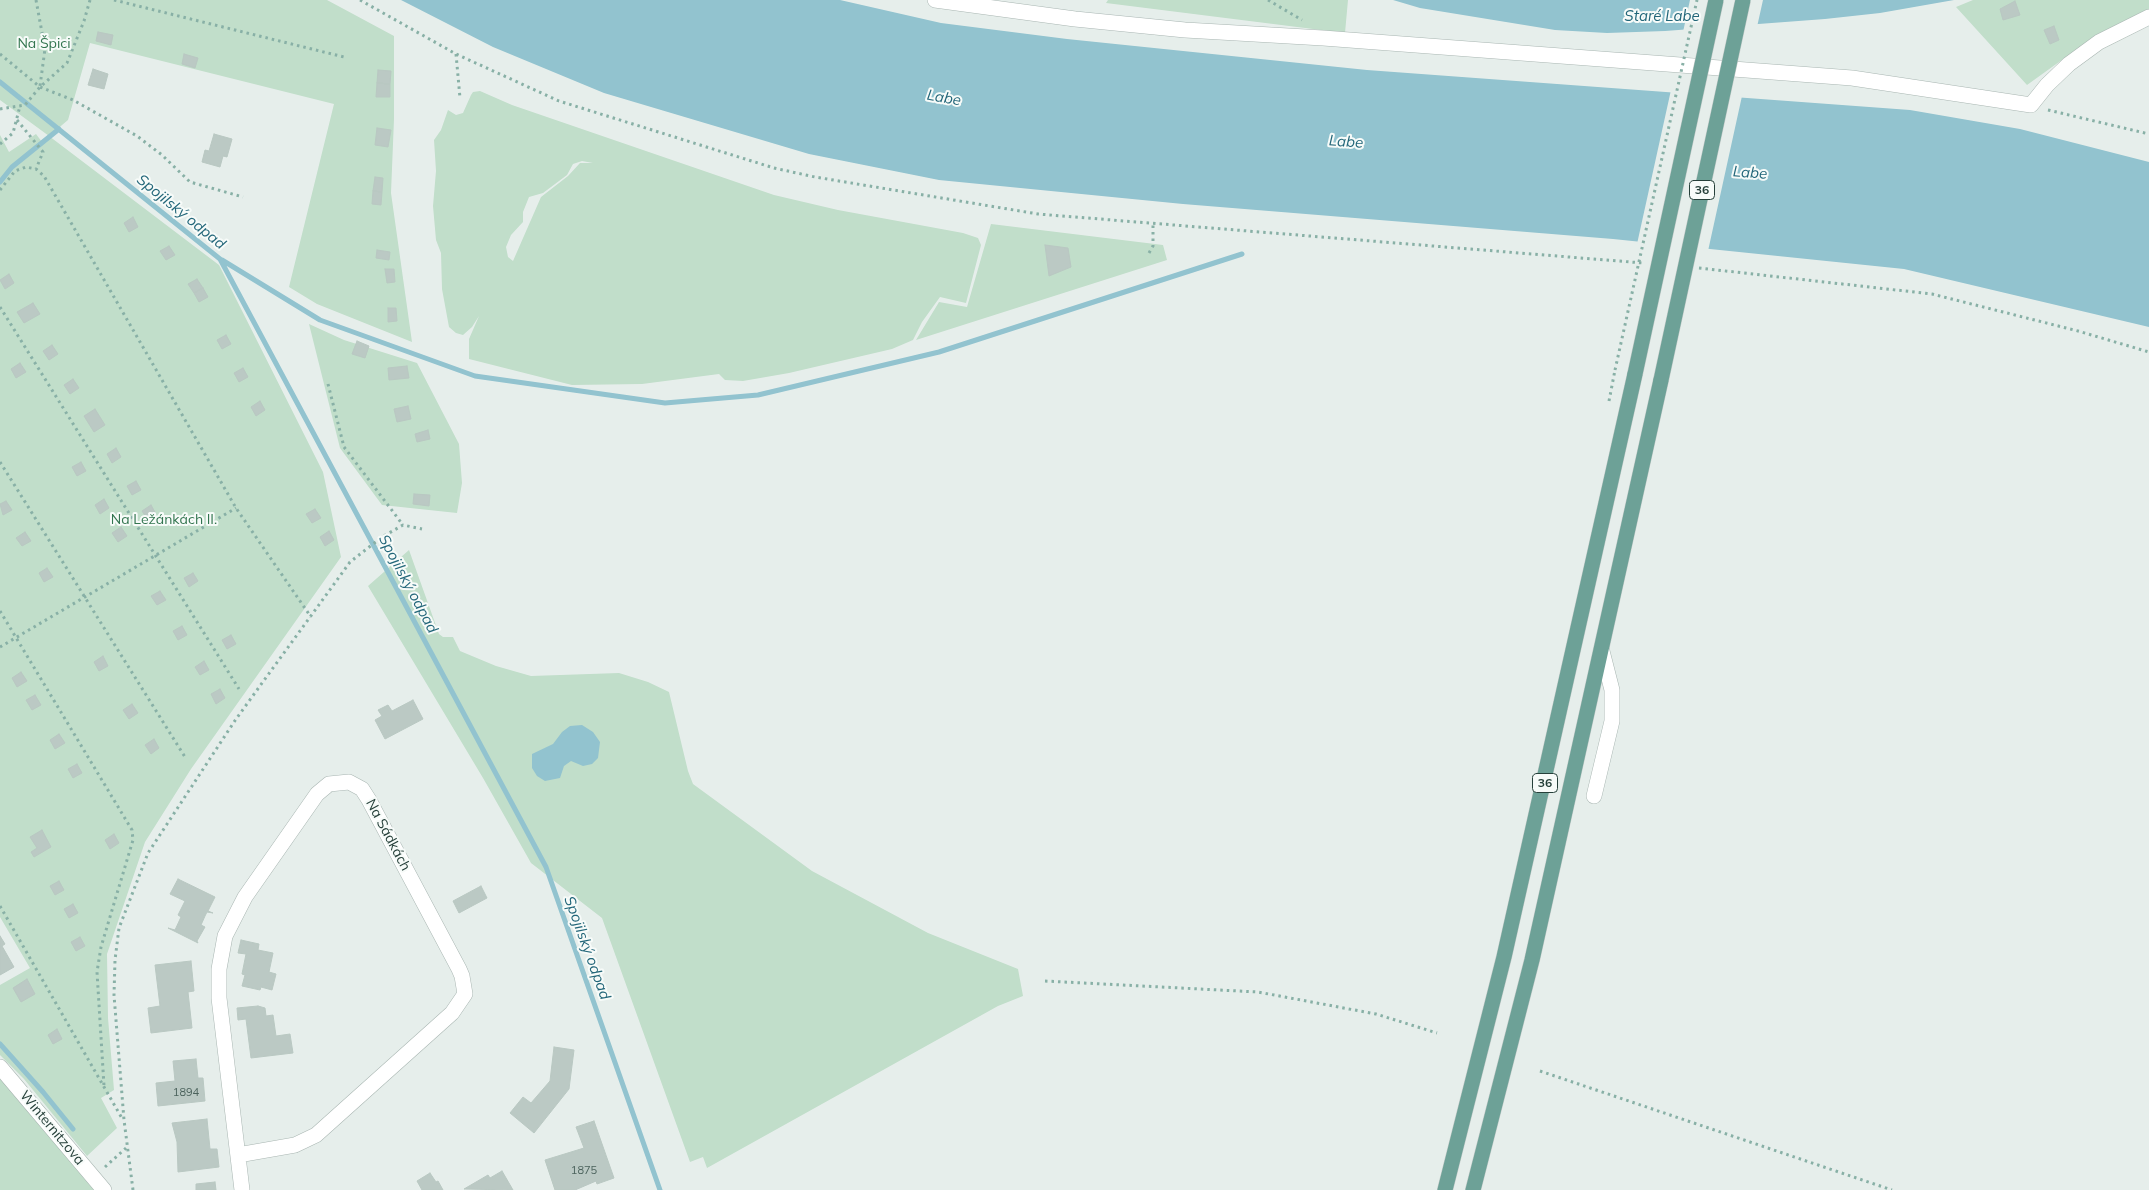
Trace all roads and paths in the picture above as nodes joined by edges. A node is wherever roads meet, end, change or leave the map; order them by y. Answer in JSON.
{"nodes":[{"id":1,"x":36,"y":0,"type":"edge"},
{"id":2,"x":90,"y":0,"type":"edge"},
{"id":3,"x":114,"y":0,"type":"edge"},
{"id":4,"x":360,"y":0,"type":"edge"},
{"id":5,"x":935,"y":0,"type":"edge"},
{"id":6,"x":1268,"y":0,"type":"edge"},
{"id":7,"x":1697,"y":0,"type":"edge"},
{"id":8,"x":1716,"y":0,"type":"edge"},
{"id":9,"x":1743,"y":0,"type":"edge"},
{"id":10,"x":2149,"y":16,"type":"edge"},
{"id":11,"x":1324,"y":38,"type":"junction"},
{"id":12,"x":0,"y":54,"type":"edge"},
{"id":13,"x":456,"y":54,"type":"junction"},
{"id":14,"x":344,"y":57,"type":"dead end"},
{"id":15,"x":40,"y":87,"type":"junction"},
{"id":16,"x":460,"y":98,"type":"dead end"},
{"id":17,"x":2030,"y":105,"type":"junction"},
{"id":18,"x":20,"y":106,"type":"junction"},
{"id":19,"x":0,"y":109,"type":"edge"},
{"id":20,"x":17,"y":120,"type":"junction"},
{"id":21,"x":2149,"y":134,"type":"edge"},
{"id":22,"x":0,"y":144,"type":"edge"},
{"id":23,"x":36,"y":169,"type":"junction"},
{"id":24,"x":0,"y":190,"type":"edge"},
{"id":25,"x":243,"y":198,"type":"dead end"},
{"id":26,"x":1153,"y":224,"type":"junction"},
{"id":27,"x":1149,"y":253,"type":"dead end"},
{"id":28,"x":1651,"y":264,"type":"dead end"},
{"id":29,"x":1690,"y":267,"type":"dead end"},
{"id":30,"x":0,"y":306,"type":"edge"},
{"id":31,"x":2149,"y":352,"type":"edge"},
{"id":32,"x":328,"y":384,"type":"dead end"},
{"id":33,"x":1609,"y":401,"type":"dead end"},
{"id":34,"x":0,"y":462,"type":"edge"},
{"id":35,"x":236,"y":508,"type":"junction"},
{"id":36,"x":403,"y":525,"type":"junction"},
{"id":37,"x":422,"y":529,"type":"dead end"},
{"id":38,"x":155,"y":556,"type":"junction"},
{"id":39,"x":84,"y":598,"type":"junction"},
{"id":40,"x":0,"y":611,"type":"edge"},
{"id":41,"x":311,"y":617,"type":"junction"},
{"id":42,"x":17,"y":638,"type":"junction"},
{"id":43,"x":0,"y":647,"type":"edge"},
{"id":44,"x":1602,"y":651,"type":"junction"},
{"id":45,"x":238,"y":689,"type":"dead end"},
{"id":46,"x":185,"y":757,"type":"dead end"},
{"id":47,"x":1594,"y":796,"type":"dead end"},
{"id":48,"x":0,"y":906,"type":"edge"},
{"id":49,"x":1045,"y":981,"type":"dead end"},
{"id":50,"x":1437,"y":1033,"type":"dead end"},
{"id":51,"x":0,"y":1067,"type":"edge"},
{"id":52,"x":1540,"y":1071,"type":"dead end"},
{"id":53,"x":104,"y":1086,"type":"junction"},
{"id":54,"x":124,"y":1120,"type":"junction"},
{"id":55,"x":127,"y":1148,"type":"junction"},
{"id":56,"x":238,"y":1155,"type":"junction"},
{"id":57,"x":94,"y":1178,"type":"junction"},
{"id":58,"x":104,"y":1190,"type":"edge"},
{"id":59,"x":133,"y":1190,"type":"edge"},
{"id":60,"x":242,"y":1190,"type":"edge"},
{"id":61,"x":1445,"y":1190,"type":"edge"},
{"id":62,"x":1473,"y":1190,"type":"edge"},
{"id":63,"x":1892,"y":1190,"type":"edge"}],
"edges":[{"from":1,"to":15,"type":"path"},
{"from":2,"to":15,"type":"path"},
{"from":3,"to":14,"type":"path"},
{"from":4,"to":13,"type":"path"},
{"from":5,"to":11,"type":"street"},
{"from":6,"to":11,"type":"path"},
{"from":7,"to":33,"type":"path","bridge":true},
{"from":8,"to":61,"type":"main road","number":"36","bridge":true},
{"from":9,"to":44,"type":"main road","number":"36","bridge":true},
{"from":10,"to":17,"type":"street"},
{"from":11,"to":17,"type":"street"},
{"from":12,"to":15,"type":"path"},
{"from":13,"to":16,"type":"path"},
{"from":13,"to":26,"type":"path"},
{"from":15,"to":18,"type":"path"},
{"from":15,"to":25,"type":"path"},
{"from":17,"to":21,"type":"path"},
{"from":18,"to":19,"type":"path"},
{"from":18,"to":20,"type":"path"},
{"from":20,"to":22,"type":"path"},
{"from":20,"to":23,"type":"path"},
{"from":23,"to":24,"type":"path"},
{"from":23,"to":35,"type":"path"},
{"from":26,"to":27,"type":"path"},
{"from":26,"to":28,"type":"path"},
{"from":29,"to":31,"type":"path"},
{"from":30,"to":38,"type":"path"},
{"from":32,"to":36,"type":"path"},
{"from":34,"to":39,"type":"path"},
{"from":35,"to":38,"type":"path"},
{"from":35,"to":41,"type":"path"},
{"from":36,"to":37,"type":"path"},
{"from":36,"to":41,"type":"path"},
{"from":38,"to":39,"type":"path"},
{"from":38,"to":45,"type":"path"},
{"from":39,"to":42,"type":"path"},
{"from":39,"to":46,"type":"path"},
{"from":40,"to":42,"type":"path"},
{"from":41,"to":54,"type":"path"},
{"from":42,"to":43,"type":"path"},
{"from":42,"to":53,"type":"path"},
{"from":44,"to":47,"type":"street"},
{"from":44,"to":62,"type":"main road","number":"36"},
{"from":48,"to":53,"type":"path"},
{"from":49,"to":50,"type":"path"},
{"from":51,"to":57,"type":"street","name":"Winternitzova"},
{"from":52,"to":63,"type":"path"},
{"from":53,"to":54,"type":"path"},
{"from":54,"to":55,"type":"path"},
{"from":55,"to":57,"type":"path"},
{"from":55,"to":59,"type":"path"},
{"from":56,"to":56,"type":"street","name":"Na Sádkách"},
{"from":56,"to":60,"type":"street","name":"Na Sádkách"},
{"from":57,"to":58,"type":"street","name":"Winternitzova"}]}
